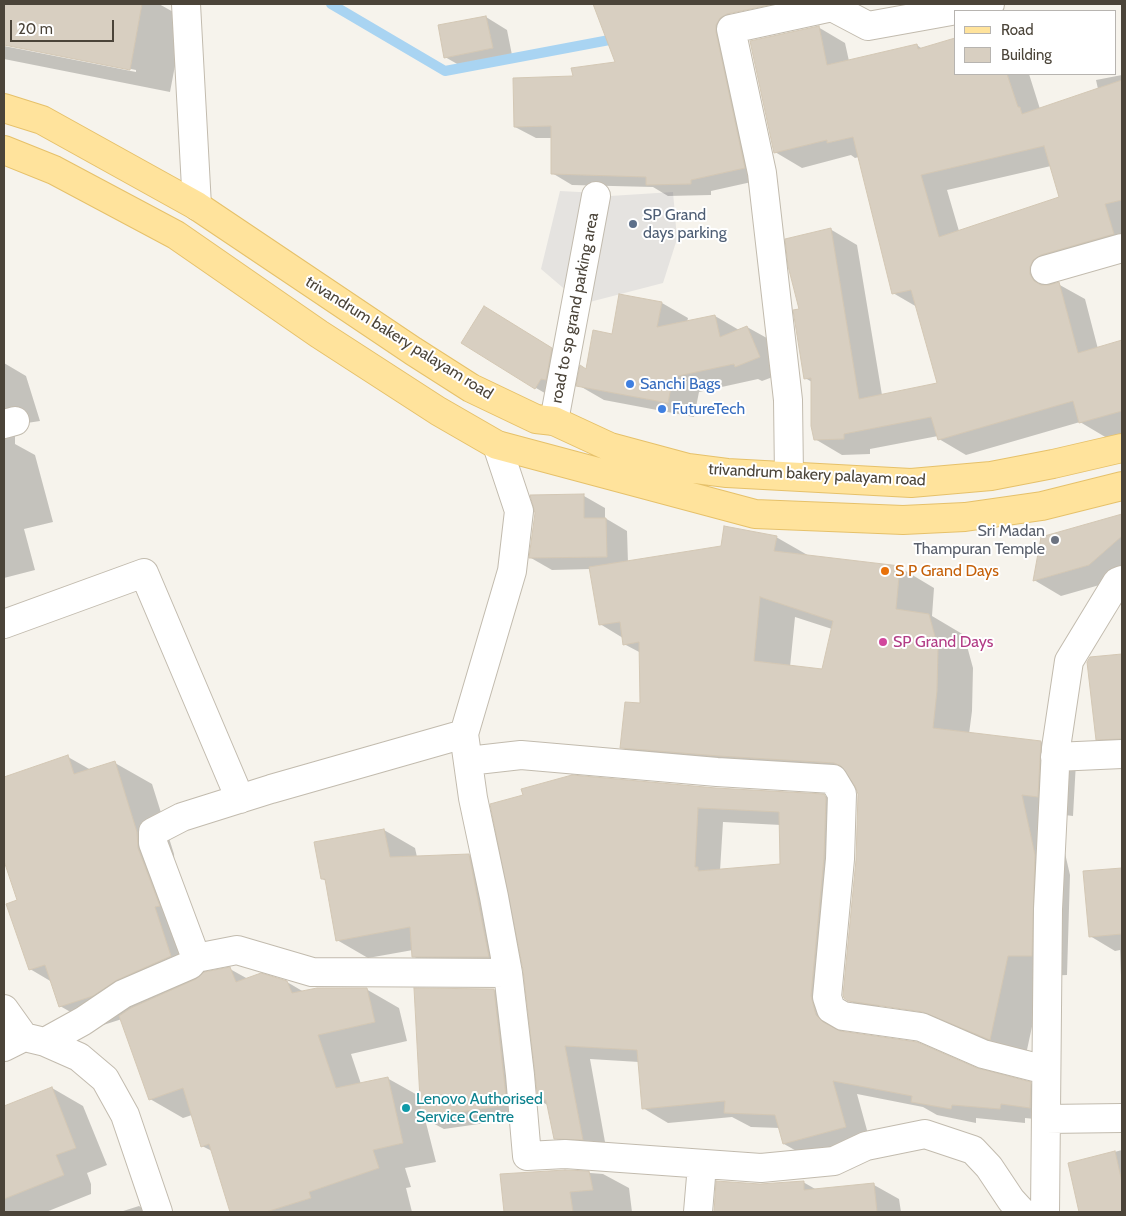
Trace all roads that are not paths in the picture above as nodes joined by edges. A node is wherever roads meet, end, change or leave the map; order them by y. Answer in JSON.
{"nodes":[{"id":1,"x":186,"y":4,"type":"edge"},
{"id":2,"x":990,"y":4,"type":"edge"},
{"id":3,"x":954,"y":10,"type":"edge"},
{"id":4,"x":957,"y":10,"type":"edge"},
{"id":5,"x":4,"y":108,"type":"edge"},
{"id":6,"x":4,"y":150,"type":"edge"},
{"id":7,"x":596,"y":196,"type":"dead end"},
{"id":8,"x":197,"y":206,"type":"junction"},
{"id":9,"x":1122,"y":248,"type":"edge"},
{"id":10,"x":1045,"y":270,"type":"dead end"},
{"id":11,"x":554,"y":421,"type":"junction"},
{"id":12,"x":497,"y":445,"type":"junction"},
{"id":13,"x":1122,"y":448,"type":"edge"},
{"id":14,"x":790,"y":476,"type":"junction"},
{"id":15,"x":1122,"y":486,"type":"edge"},
{"id":16,"x":1122,"y":580,"type":"edge"},
{"id":17,"x":4,"y":624,"type":"edge"},
{"id":18,"x":464,"y":734,"type":"junction"},
{"id":19,"x":1122,"y":754,"type":"edge"},
{"id":20,"x":1056,"y":757,"type":"junction"},
{"id":21,"x":468,"y":762,"type":"junction"},
{"id":22,"x":240,"y":799,"type":"junction"},
{"id":23,"x":196,"y":958,"type":"junction"},
{"id":24,"x":508,"y":973,"type":"junction"},
{"id":25,"x":4,"y":1009,"type":"edge"},
{"id":26,"x":24,"y":1042,"type":"edge"},
{"id":27,"x":1046,"y":1070,"type":"junction"},
{"id":28,"x":1122,"y":1118,"type":"edge"},
{"id":29,"x":1046,"y":1119,"type":"junction"},
{"id":30,"x":702,"y":1165,"type":"junction"},
{"id":31,"x":158,"y":1212,"type":"edge"},
{"id":32,"x":698,"y":1212,"type":"edge"},
{"id":33,"x":1022,"y":1212,"type":"edge"},
{"id":34,"x":1044,"y":1212,"type":"edge"}],
"edges":[{"from":1,"to":8,"type":"street"},
{"from":2,"to":4,"type":"street"},
{"from":3,"to":14,"type":"street"},
{"from":5,"to":8,"type":"main road","name":"trivandrum bakery palayam road"},
{"from":6,"to":12,"type":"main road"},
{"from":7,"to":11,"type":"street","name":"road to sp grand parking area"},
{"from":8,"to":11,"type":"main road","name":"trivandrum bakery palayam road"},
{"from":9,"to":10,"type":"street"},
{"from":11,"to":14,"type":"main road","name":"trivandrum bakery palayam road"},
{"from":12,"to":15,"type":"main road"},
{"from":12,"to":18,"type":"street"},
{"from":13,"to":14,"type":"main road","name":"trivandrum bakery palayam road"},
{"from":16,"to":20,"type":"street"},
{"from":17,"to":22,"type":"street"},
{"from":18,"to":21,"type":"street"},
{"from":18,"to":22,"type":"street"},
{"from":19,"to":20,"type":"street"},
{"from":20,"to":27,"type":"street"},
{"from":21,"to":24,"type":"street"},
{"from":21,"to":27,"type":"street"},
{"from":22,"to":23,"type":"street"},
{"from":23,"to":24,"type":"street"},
{"from":23,"to":26,"type":"street"},
{"from":24,"to":30,"type":"street"},
{"from":25,"to":26,"type":"street"},
{"from":26,"to":31,"type":"street"},
{"from":27,"to":29,"type":"street"},
{"from":28,"to":29,"type":"street"},
{"from":29,"to":34,"type":"street"},
{"from":30,"to":32,"type":"street"},
{"from":30,"to":33,"type":"street"}]}
